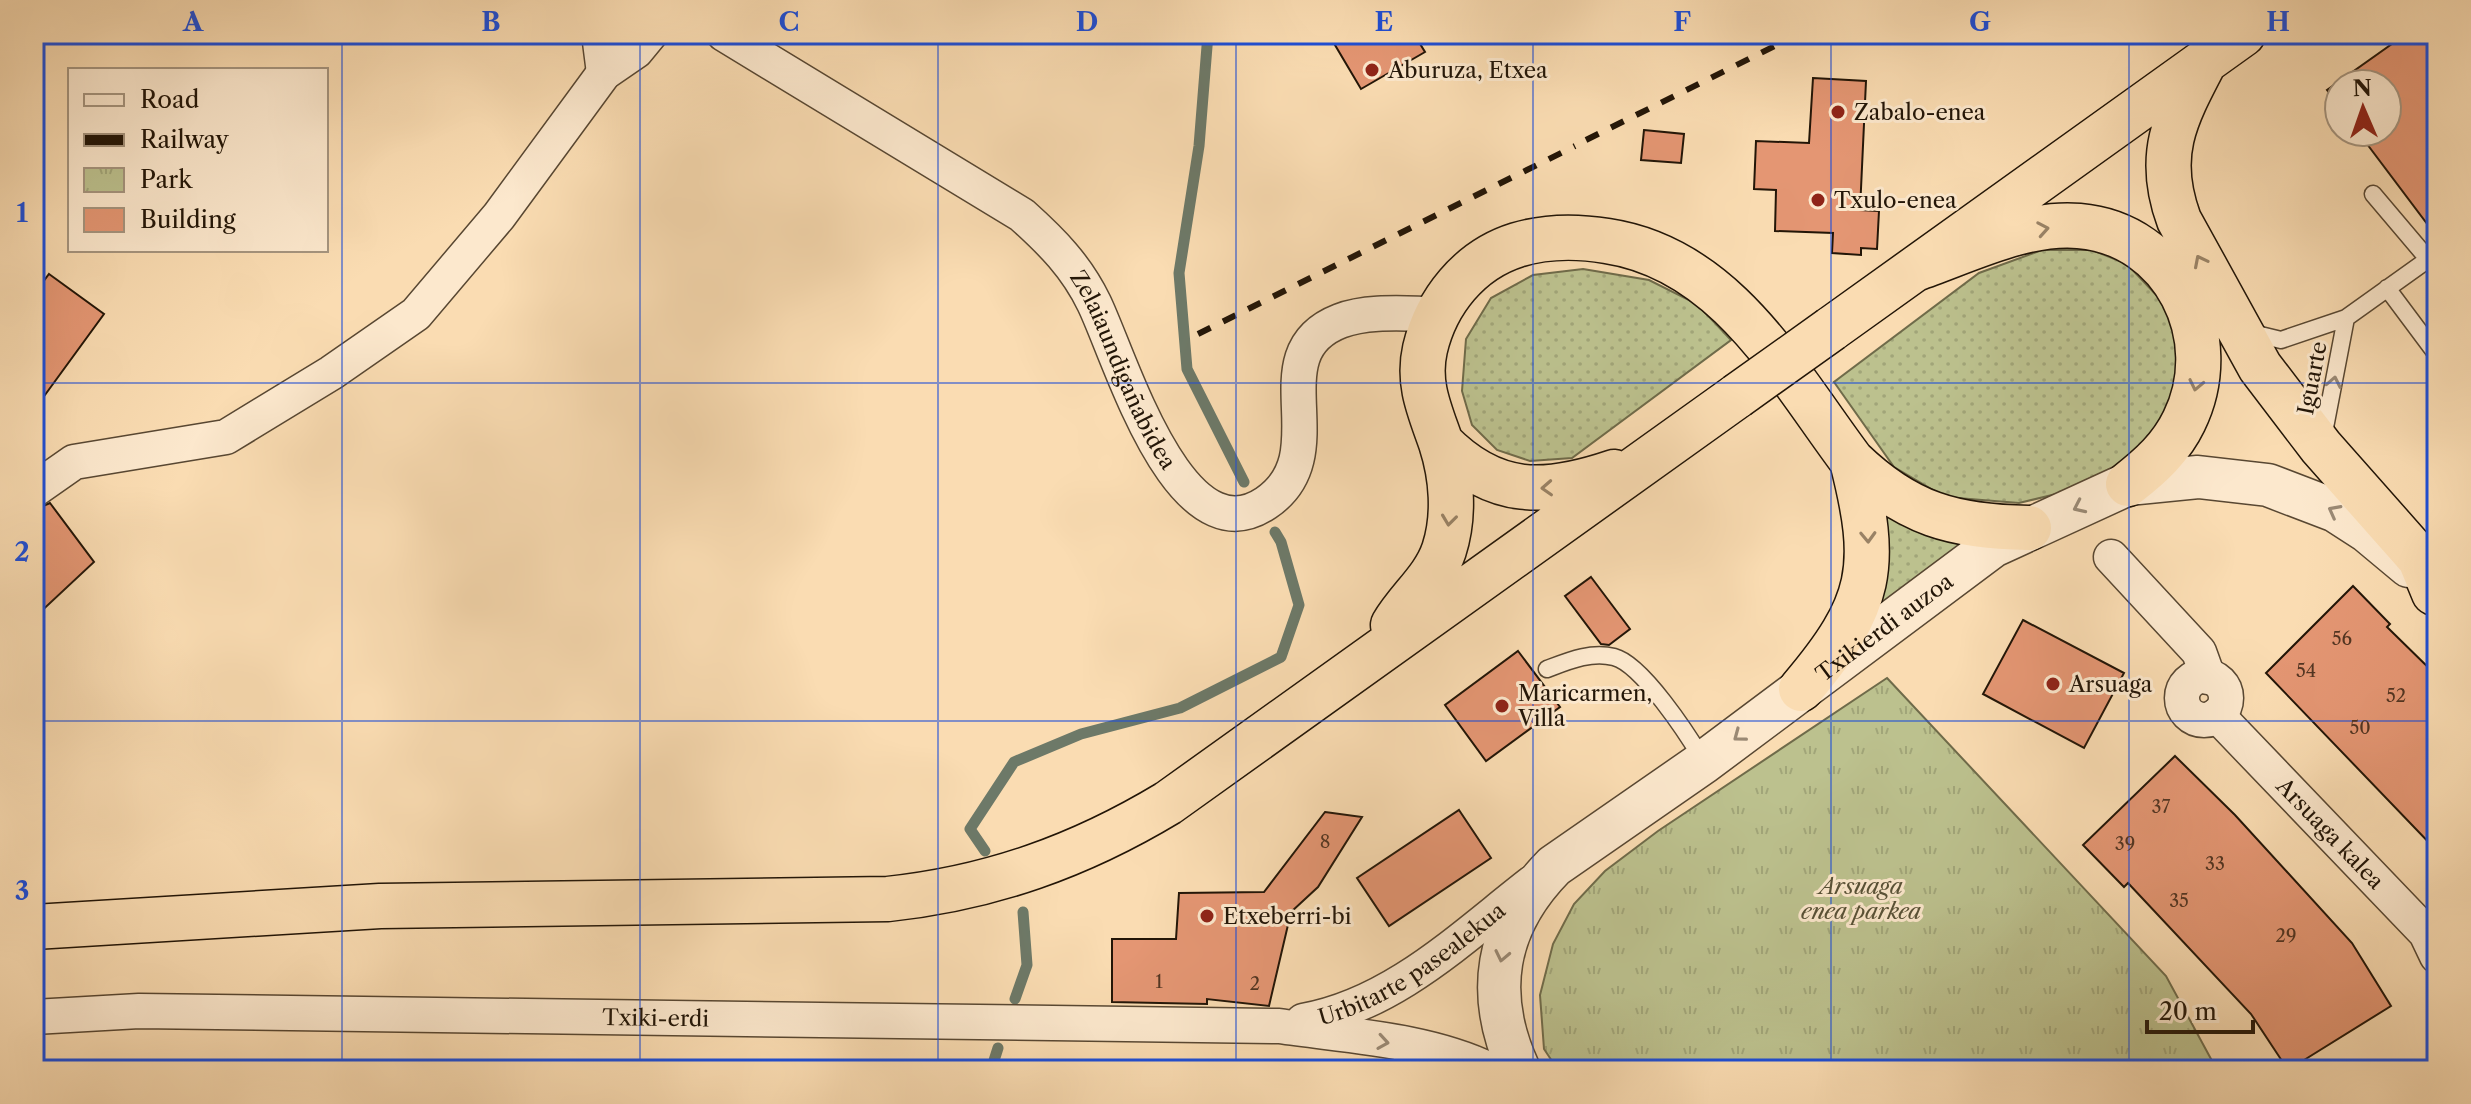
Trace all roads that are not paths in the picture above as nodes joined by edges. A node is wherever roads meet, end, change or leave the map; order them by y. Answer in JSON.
{"nodes":[{"id":1,"x":599,"y":34,"type":"edge"},
{"id":2,"x":650,"y":34,"type":"edge"},
{"id":3,"x":724,"y":34,"type":"edge"},
{"id":4,"x":2243,"y":34,"type":"edge"},
{"id":5,"x":2205,"y":61,"type":"junction"},
{"id":6,"x":604,"y":73,"type":"junction"},
{"id":7,"x":2373,"y":194,"type":"dead end"},
{"id":8,"x":2433,"y":256,"type":"edge"},
{"id":9,"x":1915,"y":269,"type":"junction"},
{"id":10,"x":2387,"y":288,"type":"junction"},
{"id":11,"x":1437,"y":314,"type":"junction"},
{"id":12,"x":2346,"y":318,"type":"junction"},
{"id":13,"x":2238,"y":329,"type":"junction"},
{"id":14,"x":2437,"y":355,"type":"edge"},
{"id":15,"x":1441,"y":443,"type":"junction"},
{"id":16,"x":2321,"y":447,"type":"junction"},
{"id":17,"x":1649,"y":459,"type":"junction"},
{"id":18,"x":1852,"y":461,"type":"junction"},
{"id":19,"x":2128,"y":484,"type":"junction"},
{"id":20,"x":34,"y":490,"type":"edge"},
{"id":21,"x":2029,"y":528,"type":"junction"},
{"id":22,"x":2111,"y":557,"type":"dead end"},
{"id":23,"x":2436,"y":594,"type":"edge"},
{"id":24,"x":1376,"y":655,"type":"junction"},
{"id":25,"x":1547,"y":669,"type":"dead end"},
{"id":26,"x":1801,"y":689,"type":"junction"},
{"id":27,"x":1704,"y":762,"type":"junction"},
{"id":28,"x":1554,"y":866,"type":"junction"},
{"id":29,"x":34,"y":927,"type":"edge"},
{"id":30,"x":2437,"y":956,"type":"edge"},
{"id":31,"x":34,"y":1017,"type":"edge"},
{"id":32,"x":1279,"y":1026,"type":"junction"},
{"id":33,"x":1490,"y":1070,"type":"edge"},
{"id":34,"x":1519,"y":1070,"type":"edge"}],
"edges":[{"from":1,"to":6,"type":"street"},
{"from":2,"to":6,"type":"street"},
{"from":3,"to":11,"type":"street","name":"Zelaiaundigañabidea"},
{"from":4,"to":5,"type":"highway"},
{"from":5,"to":9,"type":"highway"},
{"from":13,"to":5,"type":"highway","one_way":true},
{"from":6,"to":20,"type":"street"},
{"from":7,"to":8,"type":"lane"},
{"from":8,"to":10,"type":"lane","name":"Iguarte"},
{"from":9,"to":17,"type":"highway","bridge":true},
{"from":9,"to":19,"type":"highway","one_way":true},
{"from":10,"to":12,"type":"lane","name":"Iguarte"},
{"from":10,"to":14,"type":"lane"},
{"from":11,"to":15,"type":"highway"},
{"from":11,"to":18,"type":"highway"},
{"from":12,"to":13,"type":"lane","name":"Iguarte"},
{"from":16,"to":12,"type":"lane","name":"Iguarte","one_way":true},
{"from":13,"to":16,"type":"highway"},
{"from":17,"to":15,"type":"highway","one_way":true},
{"from":15,"to":24,"type":"highway","one_way":true},
{"from":16,"to":23,"type":"highway"},
{"from":17,"to":24,"type":"highway"},
{"from":18,"to":21,"type":"highway"},
{"from":18,"to":26,"type":"highway","one_way":true},
{"from":19,"to":21,"type":"street","name":"Txikierdi auzoa","one_way":true},
{"from":23,"to":19,"type":"street","name":"Txikierdi auzoa","one_way":true},
{"from":21,"to":26,"type":"street","name":"Txikierdi auzoa"},
{"from":22,"to":30,"type":"street","name":"Arsuaga kalea"},
{"from":24,"to":29,"type":"highway"},
{"from":25,"to":27,"type":"lane"},
{"from":26,"to":27,"type":"street","name":"Txikierdi auzoa","one_way":true},
{"from":27,"to":28,"type":"street","name":"Txikierdi auzoa"},
{"from":28,"to":32,"type":"street","name":"Urbitarte pasealekua"},
{"from":28,"to":34,"type":"street","name":"Txikierdi auzoa","one_way":true},
{"from":31,"to":32,"type":"street","name":"Txiki-erdi"},
{"from":32,"to":33,"type":"street","name":"Urbitarte pasealekua","one_way":true}]}
